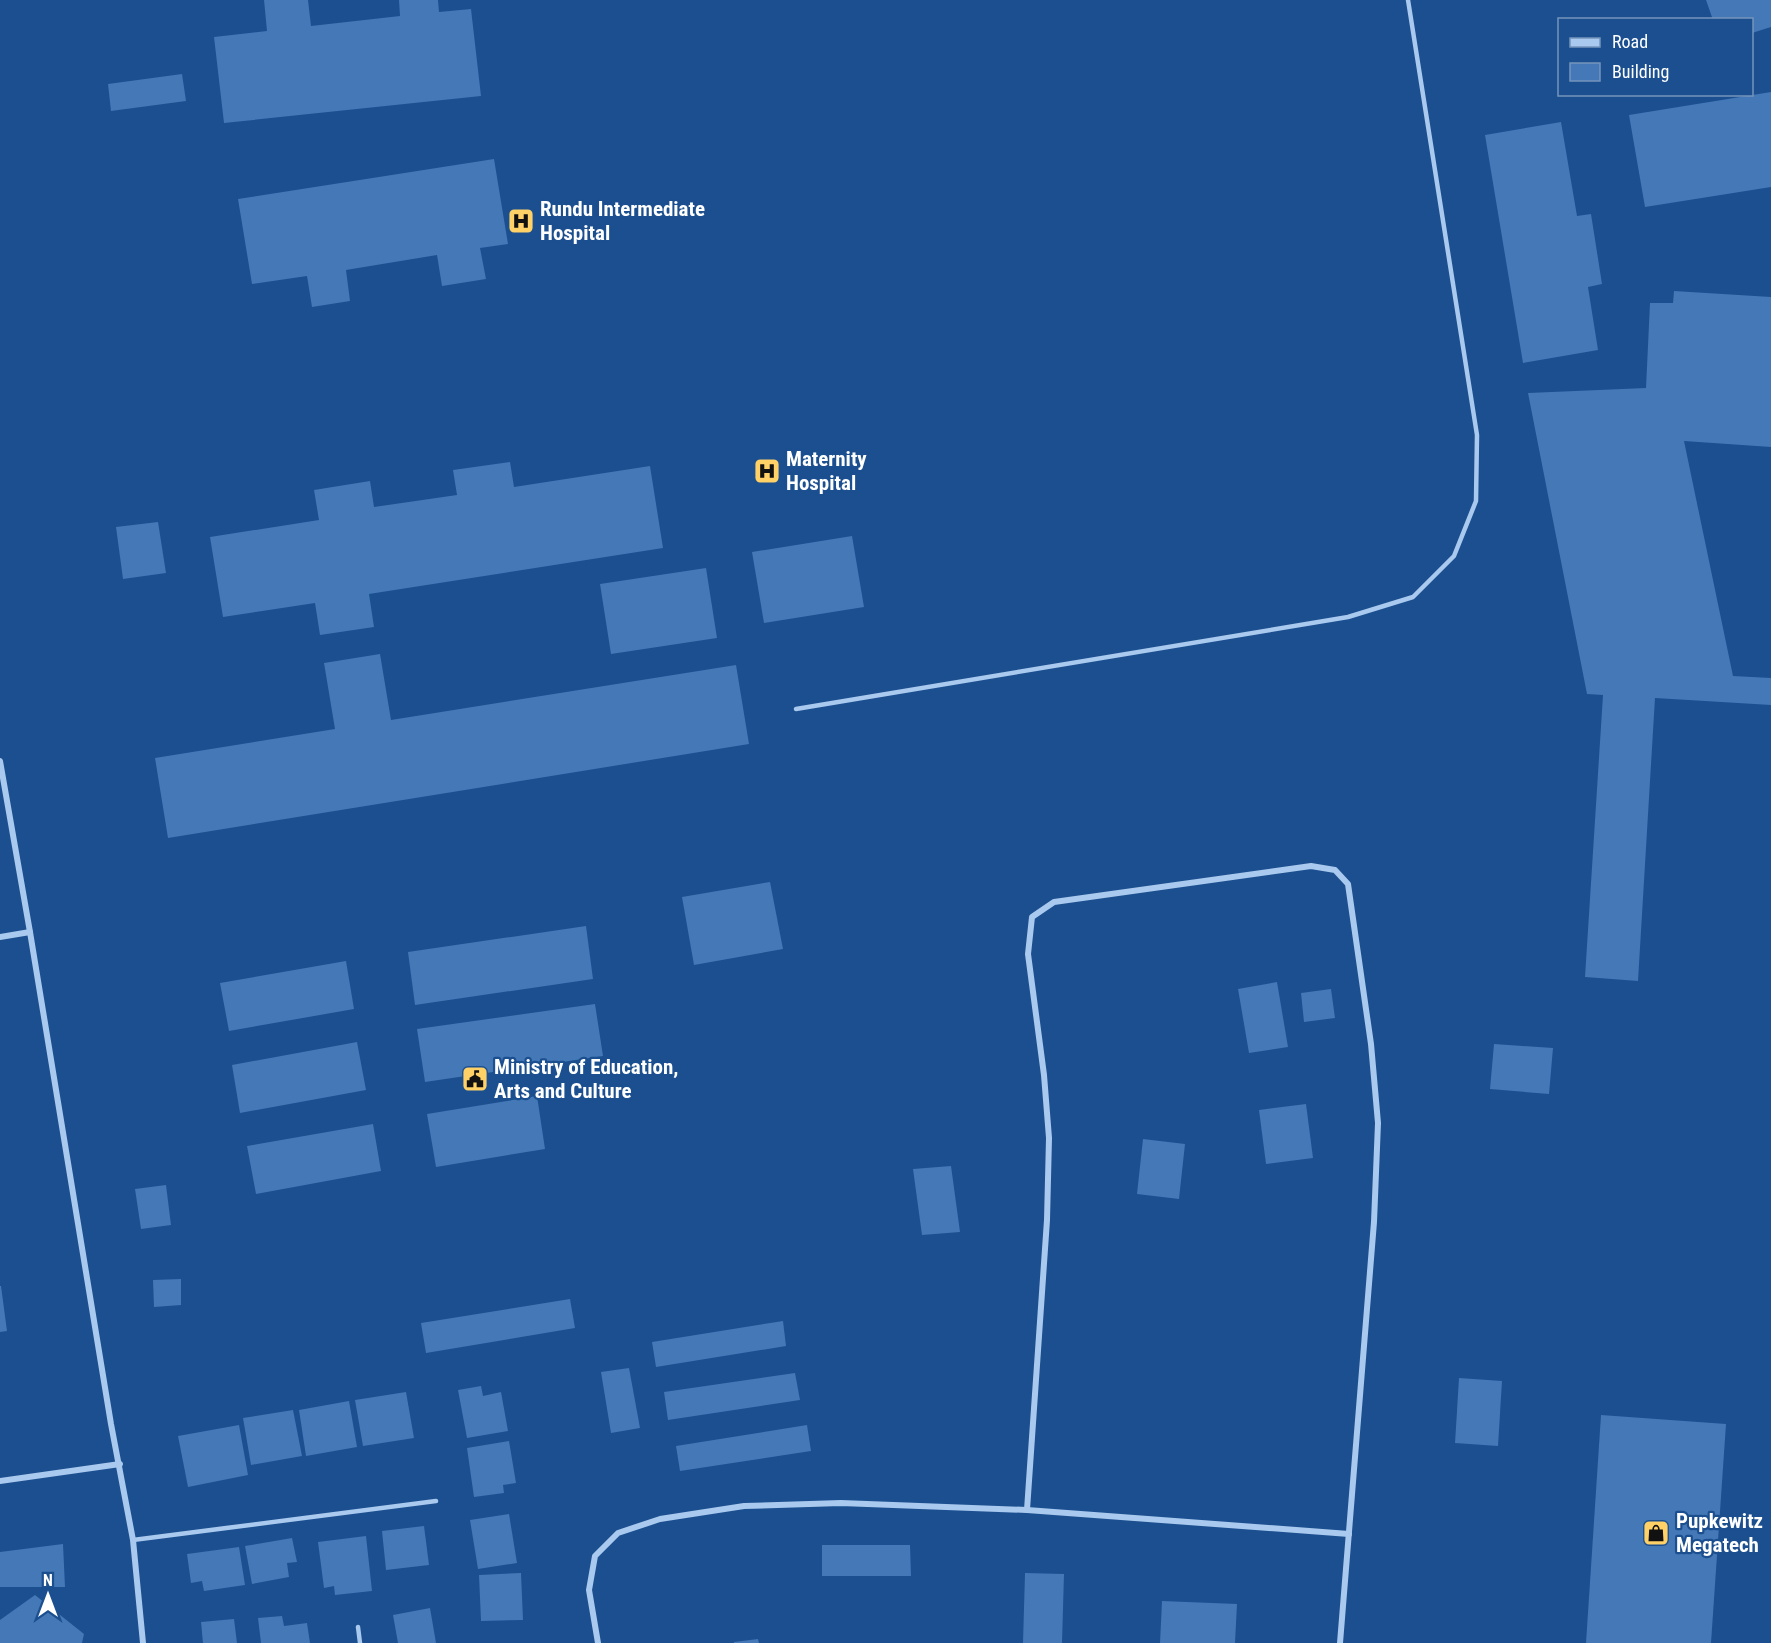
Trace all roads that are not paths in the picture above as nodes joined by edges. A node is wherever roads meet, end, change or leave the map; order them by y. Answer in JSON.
{"nodes":[{"id":1,"x":1408,"y":0,"type":"edge"},
{"id":2,"x":796,"y":709,"type":"dead end"},
{"id":3,"x":0,"y":761,"type":"edge"},
{"id":4,"x":30,"y":932,"type":"junction"},
{"id":5,"x":0,"y":937,"type":"edge"},
{"id":6,"x":120,"y":1464,"type":"junction"},
{"id":7,"x":0,"y":1481,"type":"edge"},
{"id":8,"x":436,"y":1501,"type":"dead end"},
{"id":9,"x":1027,"y":1510,"type":"junction"},
{"id":10,"x":1349,"y":1534,"type":"junction"},
{"id":11,"x":134,"y":1540,"type":"junction"},
{"id":12,"x":358,"y":1627,"type":"dead end"},
{"id":13,"x":143,"y":1643,"type":"edge"},
{"id":14,"x":360,"y":1643,"type":"edge"},
{"id":15,"x":597,"y":1643,"type":"edge"},
{"id":16,"x":1340,"y":1643,"type":"edge"}],
"edges":[{"from":1,"to":2,"type":"lane"},
{"from":3,"to":4,"type":"street"},
{"from":4,"to":5,"type":"street"},
{"from":4,"to":6,"type":"street"},
{"from":6,"to":7,"type":"street"},
{"from":6,"to":11,"type":"street"},
{"from":8,"to":11,"type":"lane"},
{"from":9,"to":10,"type":"street"},
{"from":9,"to":10,"type":"street"},
{"from":9,"to":15,"type":"street"},
{"from":10,"to":16,"type":"street"},
{"from":11,"to":13,"type":"street"},
{"from":12,"to":14,"type":"lane"}]}
